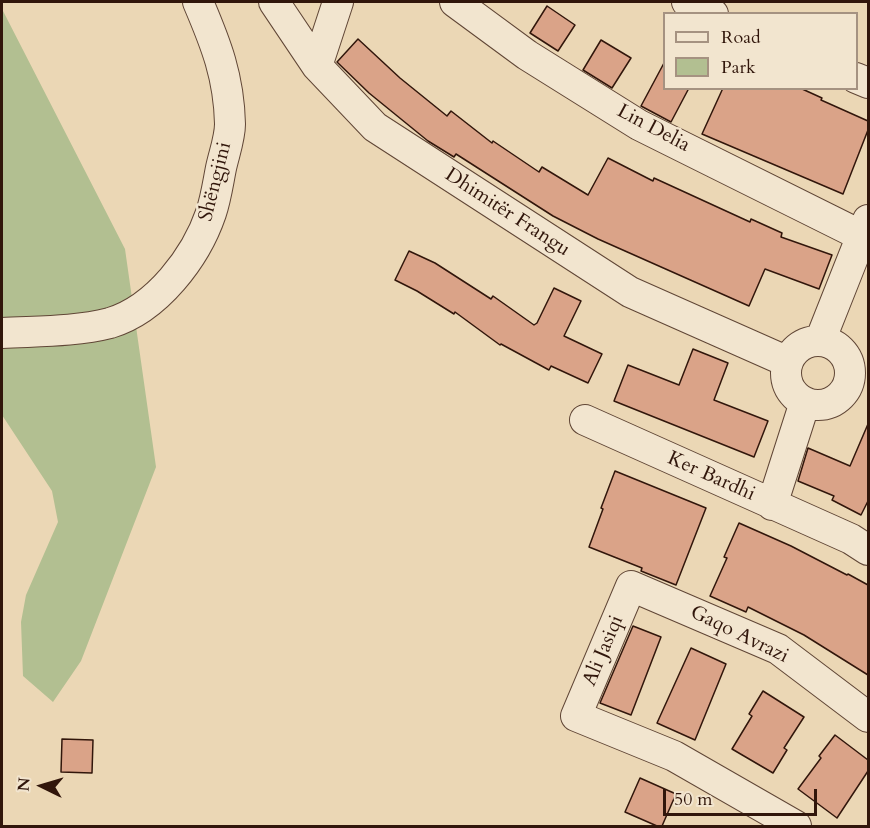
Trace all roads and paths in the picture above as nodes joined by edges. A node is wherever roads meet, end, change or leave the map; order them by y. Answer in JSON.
{"nodes":[{"id":1,"x":198,"y":2,"type":"edge"},
{"id":2,"x":274,"y":2,"type":"edge"},
{"id":3,"x":338,"y":2,"type":"edge"},
{"id":4,"x":455,"y":2,"type":"edge"},
{"id":5,"x":687,"y":2,"type":"edge"},
{"id":6,"x":709,"y":12,"type":"edge"},
{"id":7,"x":317,"y":66,"type":"junction"},
{"id":8,"x":866,"y":232,"type":"edge"},
{"id":9,"x":2,"y":333,"type":"edge"},
{"id":10,"x":820,"y":341,"type":"junction"},
{"id":11,"x":788,"y":362,"type":"junction"},
{"id":12,"x":858,"y":390,"type":"edge"},
{"id":13,"x":806,"y":402,"type":"junction"},
{"id":14,"x":585,"y":420,"type":"dead end"},
{"id":15,"x":772,"y":505,"type":"junction"},
{"id":16,"x":868,"y":550,"type":"edge"},
{"id":17,"x":632,"y":586,"type":"joint"},
{"id":18,"x":868,"y":717,"type":"edge"},
{"id":19,"x":796,"y":826,"type":"edge"}],
"edges":[{"from":1,"to":9,"type":"street","name":"Shëngjini"},
{"from":2,"to":7,"type":"street","name":"Dhimitër Frangu"},
{"from":3,"to":7,"type":"street"},
{"from":4,"to":8,"type":"street","name":"Lin Delia"},
{"from":5,"to":6,"type":"street"},
{"from":7,"to":11,"type":"street","name":"Dhimitër Frangu"},
{"from":8,"to":10,"type":"street"},
{"from":10,"to":11,"type":"street"},
{"from":10,"to":12,"type":"street"},
{"from":11,"to":13,"type":"street"},
{"from":12,"to":13,"type":"street"},
{"from":13,"to":15,"type":"street","name":"Ker Bardhi"},
{"from":14,"to":15,"type":"street","name":"Ker Bardhi"},
{"from":15,"to":16,"type":"street"},
{"from":17,"to":18,"type":"street","name":"Gaqo Avrazi"},
{"from":17,"to":19,"type":"street","name":"Ali Jasiqi"}]}
